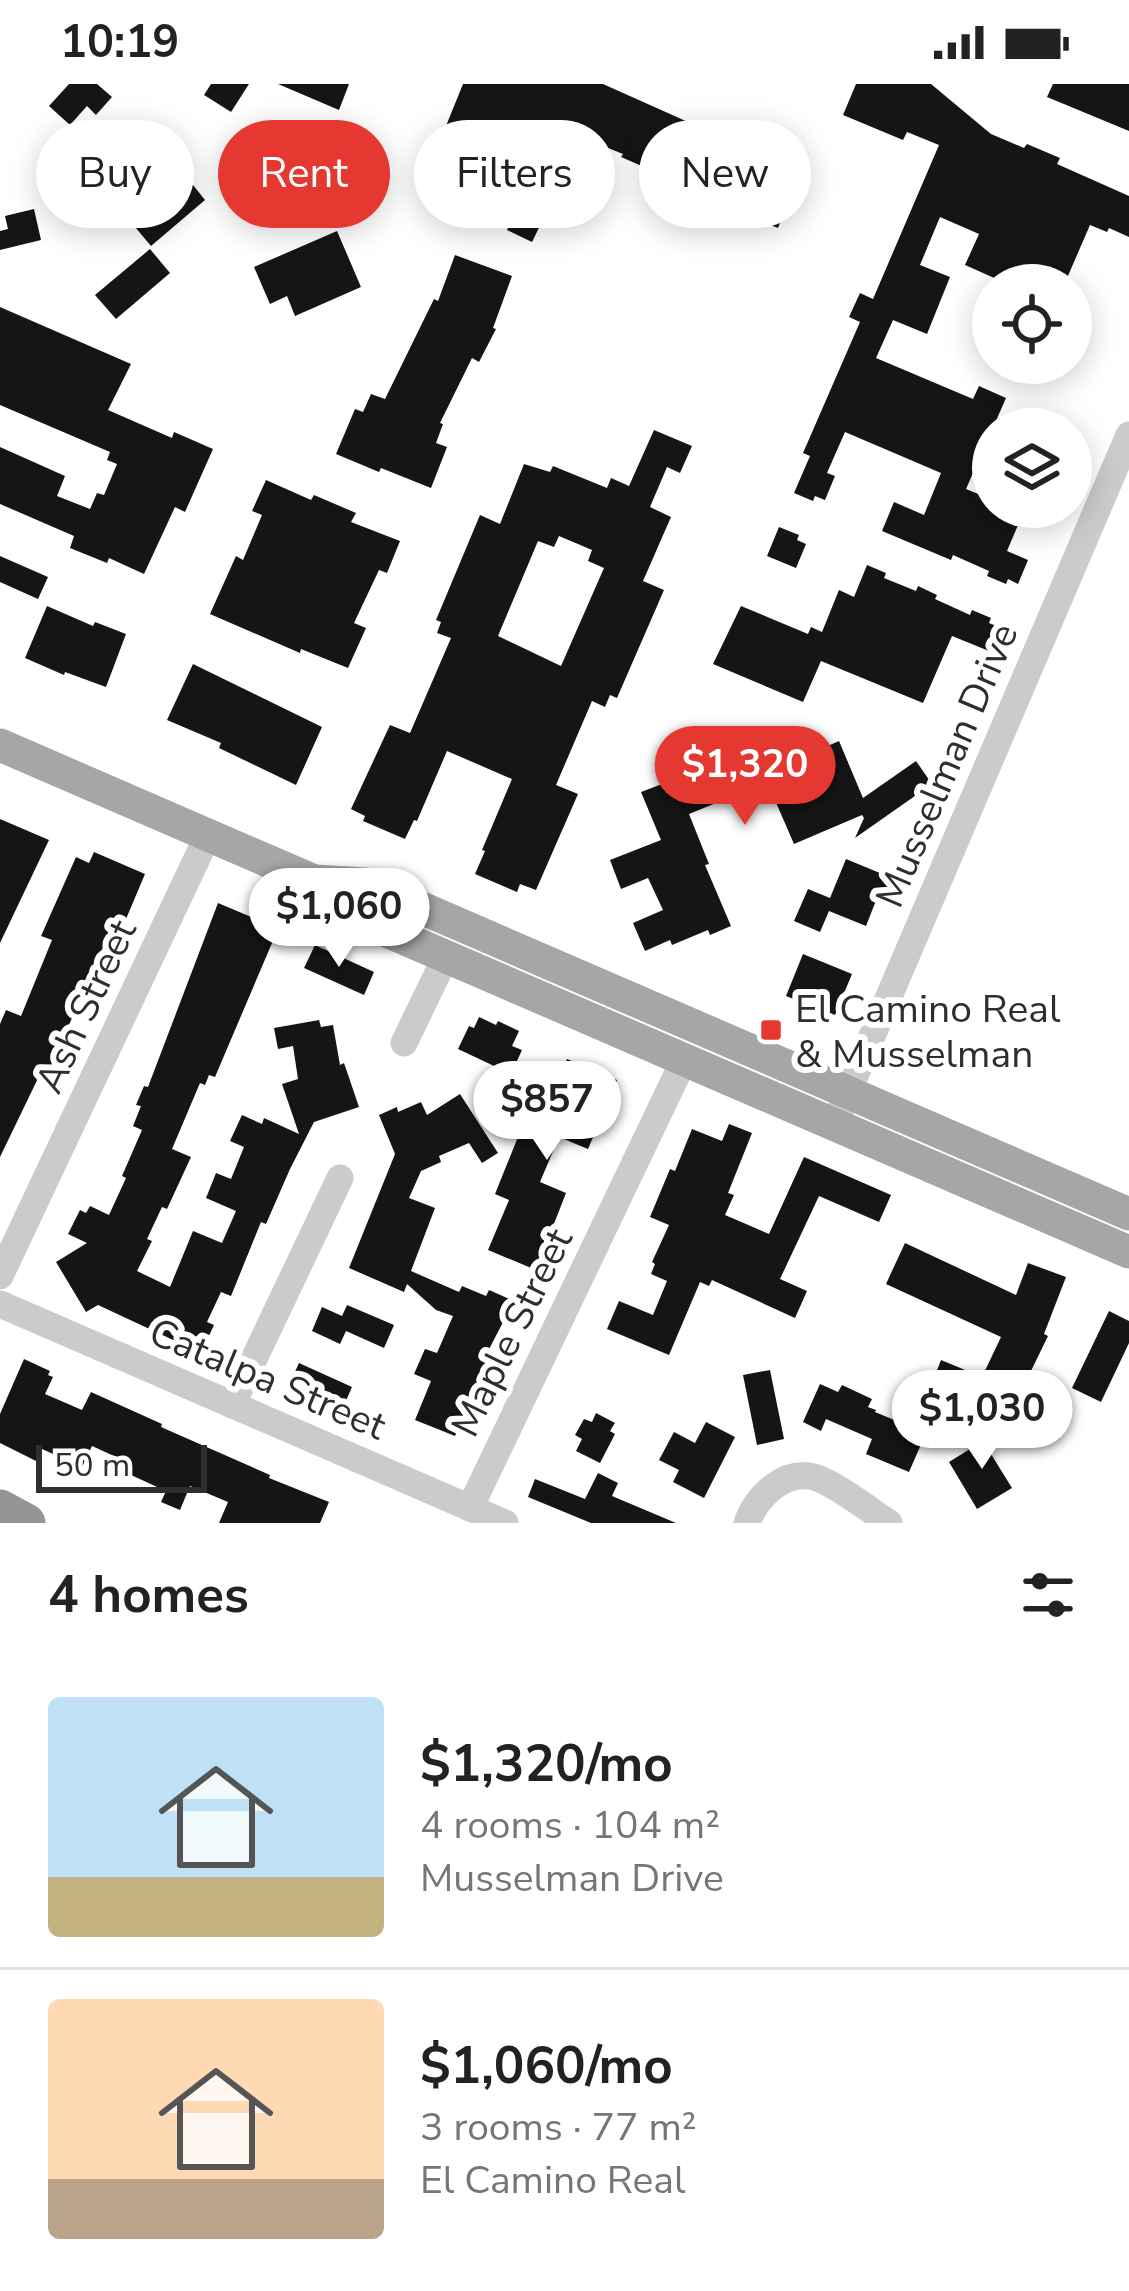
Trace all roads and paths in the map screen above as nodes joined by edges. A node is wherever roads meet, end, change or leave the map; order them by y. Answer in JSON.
{"nodes":[{"id":1,"x":1129,"y":435,"type":"edge"},
{"id":2,"x":0,"y":745,"type":"edge"},
{"id":3,"x":208,"y":835,"type":"junction"},
{"id":4,"x":314,"y":881,"type":"junction"},
{"id":5,"x":446,"y":956,"type":"junction"},
{"id":6,"x":404,"y":1043,"type":"dead end"},
{"id":7,"x":684,"y":1060,"type":"junction"},
{"id":8,"x":848,"y":1092,"type":"junction"},
{"id":9,"x":834,"y":1126,"type":"junction"},
{"id":10,"x":340,"y":1178,"type":"dead end"},
{"id":11,"x":1129,"y":1214,"type":"edge"},
{"id":12,"x":1129,"y":1252,"type":"edge"},
{"id":13,"x":0,"y":1276,"type":"edge"},
{"id":14,"x":0,"y":1304,"type":"edge"},
{"id":15,"x":232,"y":1405,"type":"junction"},
{"id":16,"x":470,"y":1508,"type":"junction"},
{"id":17,"x":0,"y":1509,"type":"edge"},
{"id":18,"x":26,"y":1523,"type":"edge"},
{"id":19,"x":505,"y":1523,"type":"edge"},
{"id":20,"x":747,"y":1523,"type":"edge"},
{"id":21,"x":890,"y":1523,"type":"edge"}],
"edges":[{"from":1,"to":8,"type":"street","name":"Musselman Drive"},
{"from":2,"to":3,"type":"main road"},
{"from":3,"to":4,"type":"main road"},
{"from":3,"to":13,"type":"street","name":"Ash Street"},
{"from":4,"to":5,"type":"main road"},
{"from":4,"to":8,"type":"main road"},
{"from":5,"to":6,"type":"street"},
{"from":5,"to":7,"type":"main road"},
{"from":7,"to":9,"type":"main road"},
{"from":7,"to":16,"type":"street","name":"Maple Street"},
{"from":8,"to":9,"type":"street","name":"Musselman Drive"},
{"from":8,"to":11,"type":"main road"},
{"from":9,"to":12,"type":"main road"},
{"from":10,"to":15,"type":"street"},
{"from":14,"to":15,"type":"street","name":"Catalpa Street"},
{"from":15,"to":16,"type":"street","name":"Catalpa Street"},
{"from":16,"to":19,"type":"street","name":"Catalpa Street"},
{"from":17,"to":18,"type":"highway"},
{"from":20,"to":21,"type":"street"}]}
